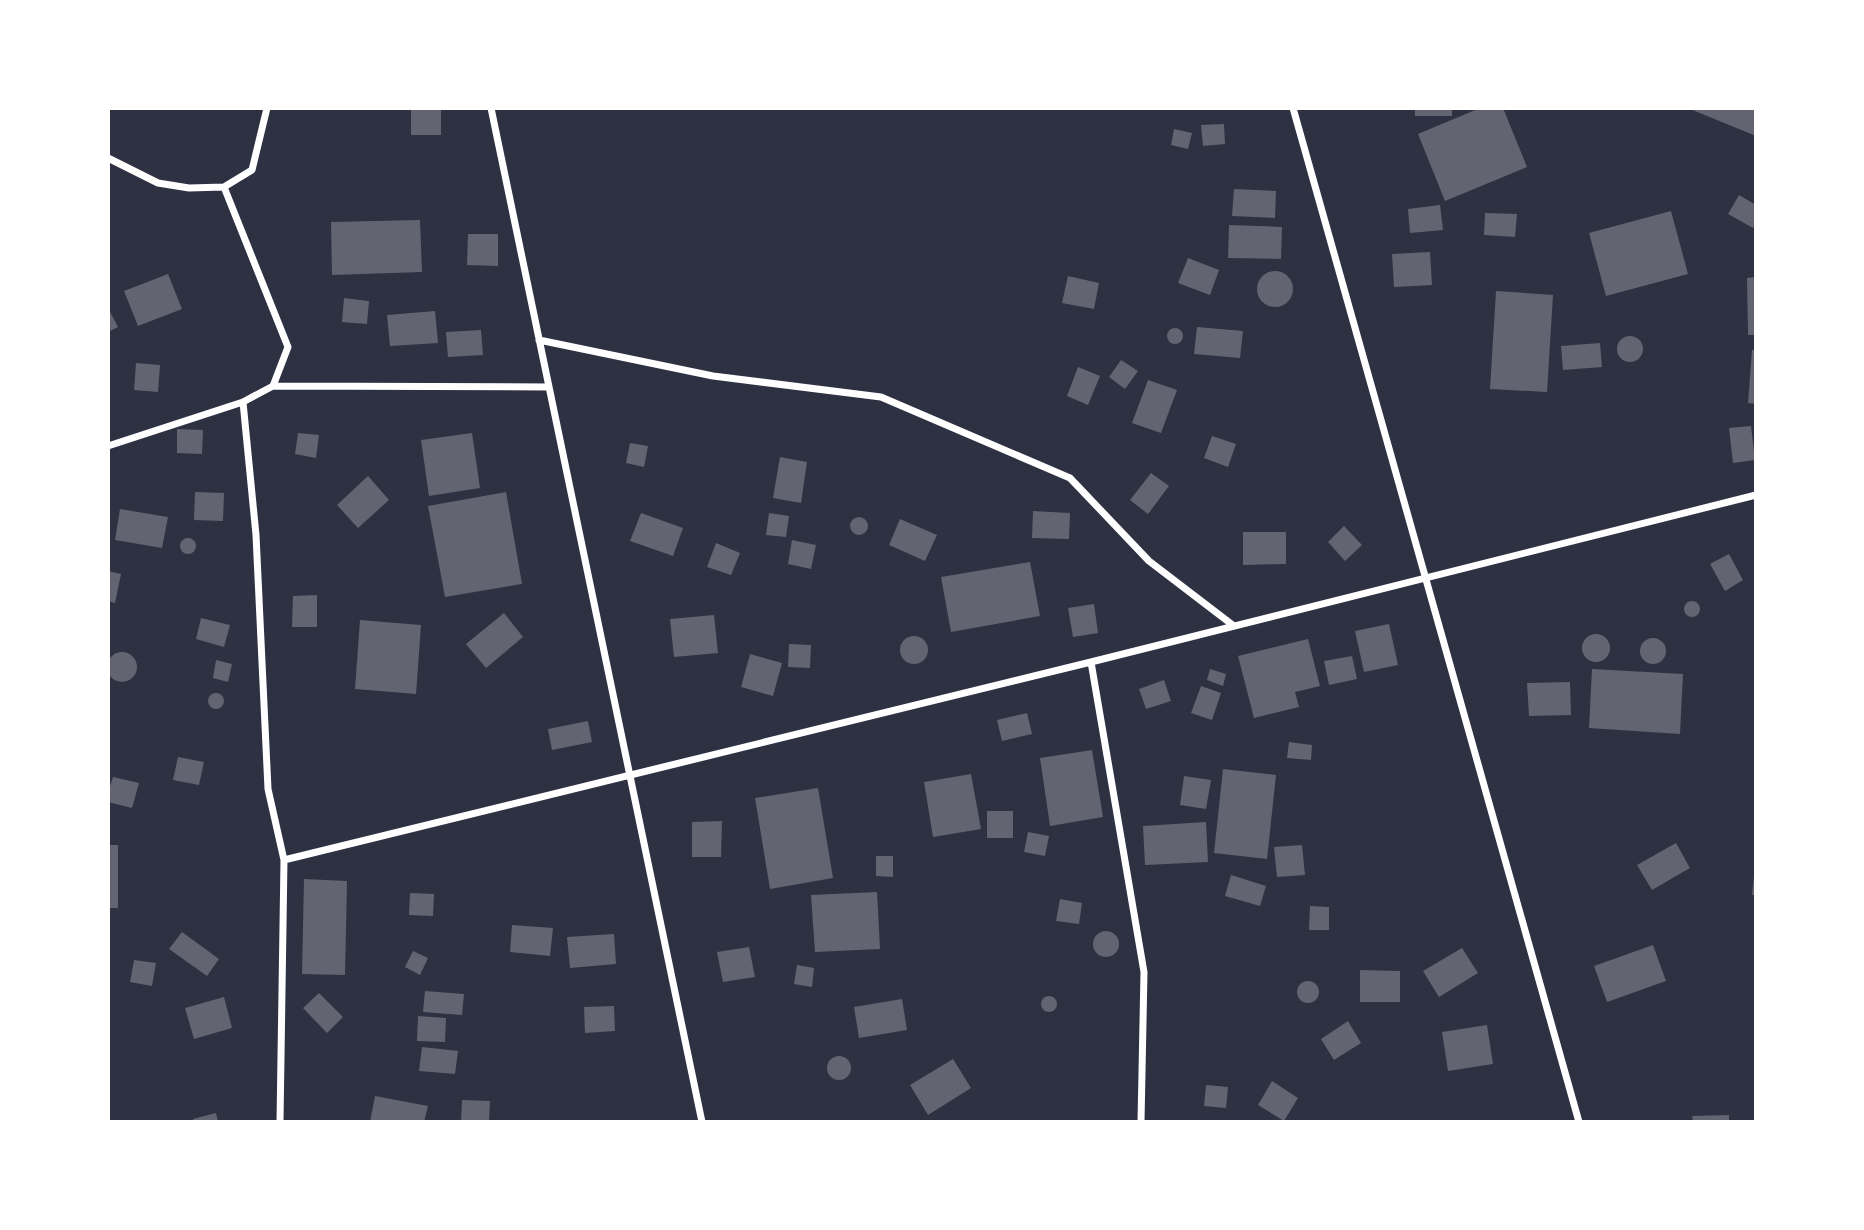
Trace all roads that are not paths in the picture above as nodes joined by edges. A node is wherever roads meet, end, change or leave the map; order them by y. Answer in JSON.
{"nodes":[{"id":1,"x":267,"y":108,"type":"edge"},
{"id":2,"x":491,"y":108,"type":"edge"},
{"id":3,"x":1293,"y":108,"type":"edge"},
{"id":4,"x":108,"y":158,"type":"edge"},
{"id":5,"x":224,"y":187,"type":"junction"},
{"id":6,"x":539,"y":340,"type":"junction"},
{"id":7,"x":273,"y":386,"type":"junction"},
{"id":8,"x":548,"y":387,"type":"junction"},
{"id":9,"x":243,"y":402,"type":"junction"},
{"id":10,"x":108,"y":446,"type":"edge"},
{"id":11,"x":1755,"y":495,"type":"edge"},
{"id":12,"x":1426,"y":577,"type":"junction"},
{"id":13,"x":1234,"y":626,"type":"junction"},
{"id":14,"x":1091,"y":662,"type":"junction"},
{"id":15,"x":629,"y":775,"type":"junction"},
{"id":16,"x":284,"y":860,"type":"junction"},
{"id":17,"x":280,"y":1122,"type":"edge"},
{"id":18,"x":702,"y":1122,"type":"edge"},
{"id":19,"x":1141,"y":1122,"type":"edge"},
{"id":20,"x":1580,"y":1122,"type":"edge"}],
"edges":[{"from":1,"to":5,"type":"street"},
{"from":2,"to":6,"type":"street"},
{"from":3,"to":12,"type":"street"},
{"from":4,"to":5,"type":"street"},
{"from":5,"to":7,"type":"street"},
{"from":6,"to":8,"type":"street"},
{"from":6,"to":13,"type":"street"},
{"from":7,"to":8,"type":"street"},
{"from":7,"to":9,"type":"street"},
{"from":8,"to":15,"type":"street"},
{"from":9,"to":10,"type":"street"},
{"from":9,"to":16,"type":"street"},
{"from":11,"to":12,"type":"street"},
{"from":12,"to":13,"type":"street"},
{"from":12,"to":20,"type":"street"},
{"from":13,"to":14,"type":"street"},
{"from":14,"to":15,"type":"street"},
{"from":14,"to":19,"type":"street"},
{"from":15,"to":16,"type":"street"},
{"from":15,"to":18,"type":"street"},
{"from":16,"to":17,"type":"street"}]}
